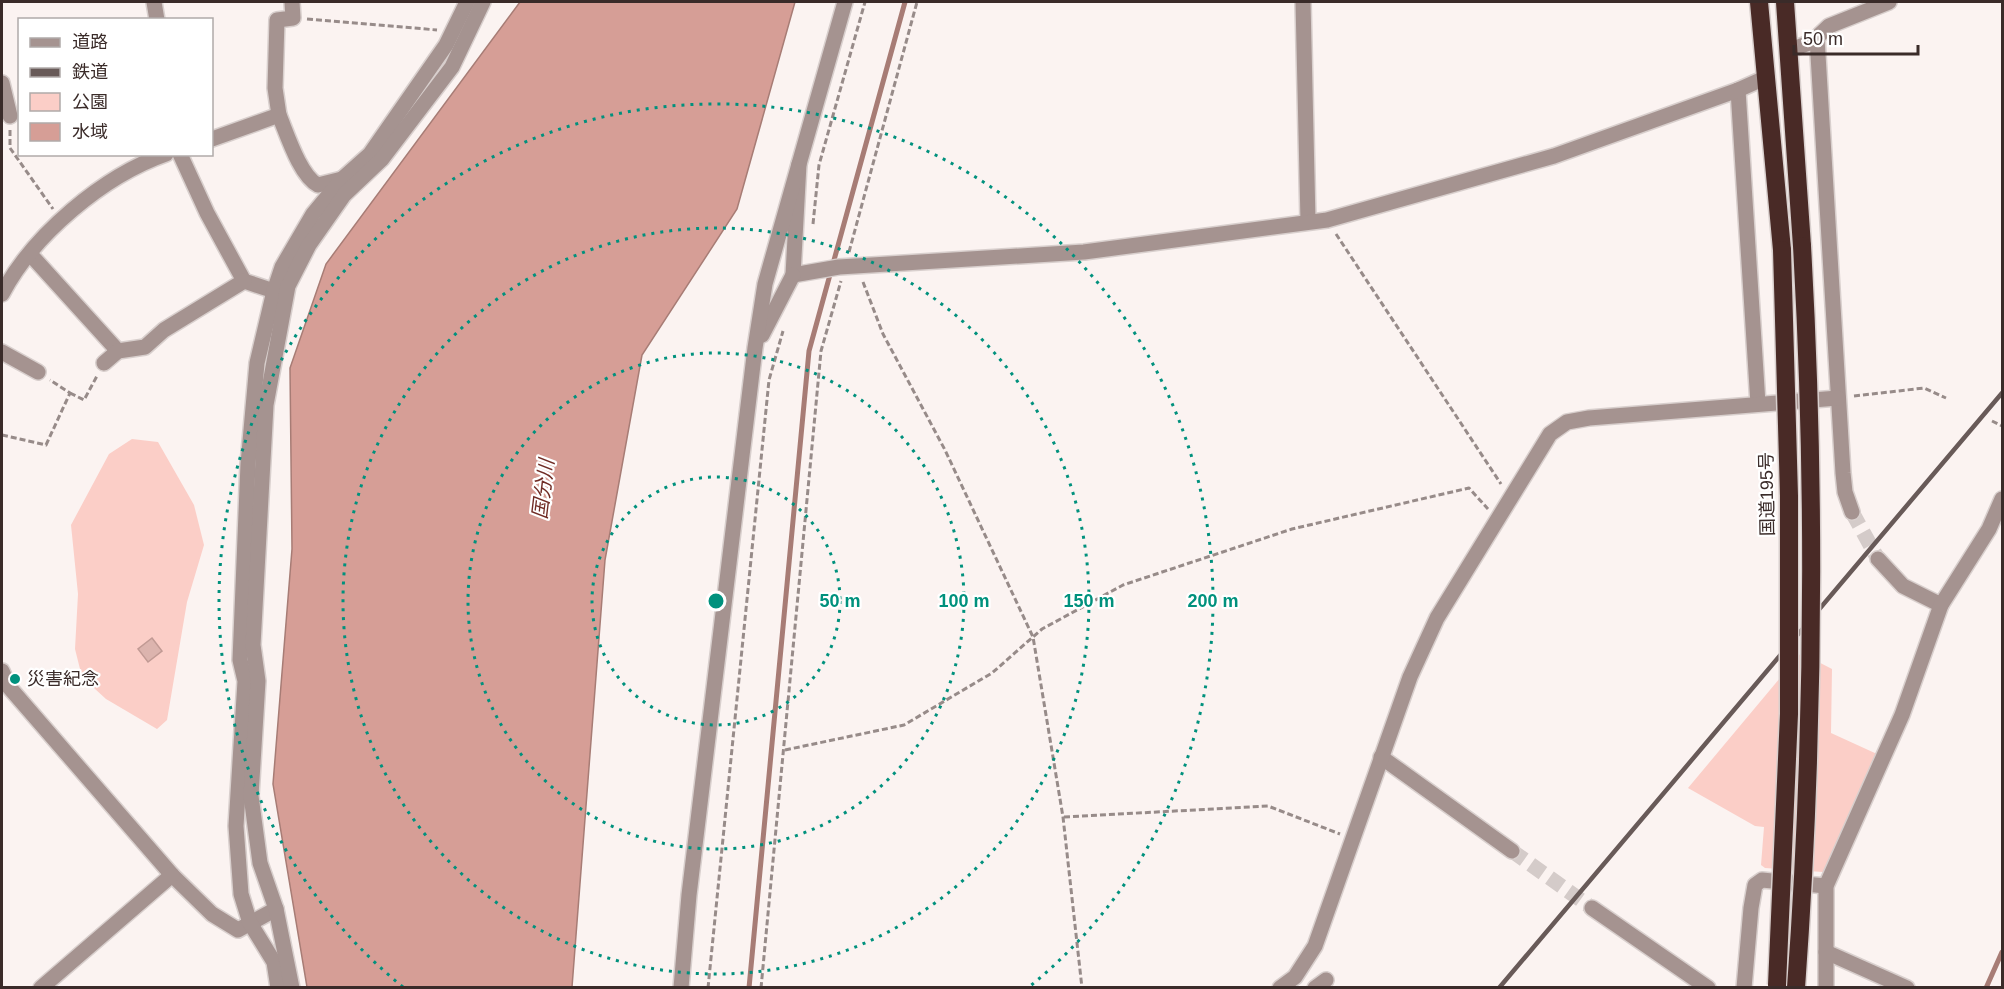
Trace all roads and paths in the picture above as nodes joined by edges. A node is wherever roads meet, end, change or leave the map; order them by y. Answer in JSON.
{"nodes":[{"id":1,"x":154,"y":2,"type":"edge"},
{"id":2,"x":292,"y":2,"type":"edge"},
{"id":3,"x":467,"y":2,"type":"edge"},
{"id":4,"x":483,"y":2,"type":"edge"},
{"id":5,"x":845,"y":2,"type":"edge"},
{"id":6,"x":865,"y":2,"type":"edge"},
{"id":7,"x":917,"y":2,"type":"edge"},
{"id":8,"x":1303,"y":2,"type":"edge"},
{"id":9,"x":1759,"y":2,"type":"edge"},
{"id":10,"x":1785,"y":2,"type":"edge"},
{"id":11,"x":1889,"y":2,"type":"edge"},
{"id":12,"x":157,"y":18,"type":"edge"},
{"id":13,"x":293,"y":18,"type":"junction"},
{"id":14,"x":453,"y":31,"type":"junction"},
{"id":15,"x":1816,"y":38,"type":"junction"},
{"id":16,"x":1790,"y":50,"type":"junction"},
{"id":17,"x":1767,"y":77,"type":"junction"},
{"id":18,"x":2,"y":83,"type":"edge"},
{"id":19,"x":1738,"y":90,"type":"junction"},
{"id":20,"x":279,"y":115,"type":"junction"},
{"id":21,"x":10,"y":116,"type":"joint"},
{"id":22,"x":213,"y":139,"type":"edge"},
{"id":23,"x":161,"y":156,"type":"edge"},
{"id":24,"x":181,"y":156,"type":"edge"},
{"id":25,"x":799,"y":164,"type":"junction"},
{"id":26,"x":342,"y":179,"type":"junction"},
{"id":27,"x":61,"y":220,"type":"junction"},
{"id":28,"x":1327,"y":220,"type":"junction"},
{"id":29,"x":1308,"y":221,"type":"junction"},
{"id":30,"x":812,"y":225,"type":"dead end"},
{"id":31,"x":30,"y":254,"type":"junction"},
{"id":32,"x":847,"y":266,"type":"junction"},
{"id":33,"x":793,"y":275,"type":"junction"},
{"id":34,"x":244,"y":281,"type":"junction"},
{"id":35,"x":274,"y":291,"type":"junction"},
{"id":36,"x":2,"y":294,"type":"edge"},
{"id":37,"x":784,"y":326,"type":"dead end"},
{"id":38,"x":755,"y":348,"type":"junction"},
{"id":39,"x":118,"y":351,"type":"junction"},
{"id":40,"x":2,"y":352,"type":"edge"},
{"id":41,"x":104,"y":363,"type":"joint"},
{"id":42,"x":38,"y":372,"type":"joint"},
{"id":43,"x":70,"y":393,"type":"junction"},
{"id":44,"x":1838,"y":398,"type":"junction"},
{"id":45,"x":1946,"y":398,"type":"dead end"},
{"id":46,"x":1758,"y":404,"type":"junction"},
{"id":47,"x":1992,"y":421,"type":"dead end"},
{"id":48,"x":2002,"y":426,"type":"edge"},
{"id":49,"x":2,"y":435,"type":"edge"},
{"id":50,"x":1510,"y":498,"type":"junction"},
{"id":51,"x":2002,"y":499,"type":"edge"},
{"id":52,"x":1852,"y":512,"type":"tunnel mouth"},
{"id":53,"x":1497,"y":519,"type":"junction"},
{"id":54,"x":1878,"y":559,"type":"tunnel mouth"},
{"id":55,"x":1941,"y":605,"type":"junction"},
{"id":56,"x":1033,"y":637,"type":"junction"},
{"id":57,"x":2,"y":671,"type":"edge"},
{"id":58,"x":5,"y":689,"type":"edge"},
{"id":59,"x":785,"y":750,"type":"junction"},
{"id":60,"x":1381,"y":758,"type":"junction"},
{"id":61,"x":1063,"y":817,"type":"junction"},
{"id":62,"x":1353,"y":839,"type":"junction"},
{"id":63,"x":1512,"y":851,"type":"tunnel mouth"},
{"id":64,"x":172,"y":876,"type":"junction"},
{"id":65,"x":1826,"y":886,"type":"junction"},
{"id":66,"x":1592,"y":908,"type":"tunnel mouth"},
{"id":67,"x":276,"y":909,"type":"junction"},
{"id":68,"x":249,"y":923,"type":"junction"},
{"id":69,"x":1826,"y":952,"type":"junction"},
{"id":70,"x":1777,"y":986,"type":"edge"},
{"id":71,"x":41,"y":987,"type":"edge"},
{"id":72,"x":278,"y":987,"type":"edge"},
{"id":73,"x":292,"y":987,"type":"edge"},
{"id":74,"x":681,"y":987,"type":"edge"},
{"id":75,"x":708,"y":987,"type":"edge"},
{"id":76,"x":761,"y":987,"type":"edge"},
{"id":77,"x":1082,"y":987,"type":"edge"},
{"id":78,"x":1280,"y":987,"type":"edge"},
{"id":79,"x":1708,"y":987,"type":"edge"},
{"id":80,"x":1744,"y":987,"type":"edge"},
{"id":81,"x":1796,"y":987,"type":"edge"},
{"id":82,"x":1826,"y":987,"type":"edge"},
{"id":83,"x":1907,"y":987,"type":"edge"}],
"edges":[{"from":1,"to":12,"type":"street"},
{"from":2,"to":13,"type":"street"},
{"from":3,"to":14,"type":"street"},
{"from":4,"to":67,"type":"street"},
{"from":5,"to":25,"type":"street"},
{"from":6,"to":30,"type":"path"},
{"from":7,"to":32,"type":"path"},
{"from":8,"to":29,"type":"street"},
{"from":9,"to":17,"type":"highway","name":"国道195号"},
{"from":10,"to":16,"type":"highway"},
{"from":11,"to":15,"type":"street"},
{"from":13,"to":14,"type":"path"},
{"from":13,"to":20,"type":"street"},
{"from":14,"to":26,"type":"street"},
{"from":15,"to":16,"type":"street"},
{"from":15,"to":44,"type":"street"},
{"from":16,"to":81,"type":"highway","bridge":true},
{"from":17,"to":19,"type":"street"},
{"from":17,"to":70,"type":"highway","name":"国道195号","bridge":true},
{"from":18,"to":21,"type":"street"},
{"from":19,"to":28,"type":"street"},
{"from":19,"to":46,"type":"street"},
{"from":20,"to":22,"type":"street"},
{"from":20,"to":26,"type":"street"},
{"from":21,"to":27,"type":"path"},
{"from":23,"to":27,"type":"street"},
{"from":24,"to":34,"type":"street"},
{"from":25,"to":33,"type":"street"},
{"from":25,"to":38,"type":"street"},
{"from":26,"to":35,"type":"street"},
{"from":27,"to":31,"type":"street"},
{"from":28,"to":29,"type":"street"},
{"from":28,"to":50,"type":"path"},
{"from":29,"to":32,"type":"street"},
{"from":31,"to":36,"type":"street"},
{"from":31,"to":39,"type":"street"},
{"from":32,"to":33,"type":"street"},
{"from":32,"to":56,"type":"path"},
{"from":32,"to":59,"type":"path"},
{"from":33,"to":38,"type":"street"},
{"from":34,"to":35,"type":"street"},
{"from":34,"to":39,"type":"street"},
{"from":35,"to":68,"type":"street"},
{"from":37,"to":75,"type":"path"},
{"from":38,"to":74,"type":"street"},
{"from":39,"to":41,"type":"street"},
{"from":40,"to":42,"type":"street"},
{"from":41,"to":43,"type":"path"},
{"from":42,"to":43,"type":"path"},
{"from":43,"to":49,"type":"path"},
{"from":44,"to":45,"type":"path"},
{"from":44,"to":46,"type":"street"},
{"from":44,"to":52,"type":"street"},
{"from":46,"to":50,"type":"street"},
{"from":47,"to":48,"type":"path"},
{"from":50,"to":53,"type":"street"},
{"from":51,"to":55,"type":"street"},
{"from":53,"to":56,"type":"path"},
{"from":53,"to":60,"type":"street"},
{"from":54,"to":55,"type":"street"},
{"from":55,"to":65,"type":"street"},
{"from":56,"to":59,"type":"path"},
{"from":56,"to":61,"type":"path"},
{"from":57,"to":58,"type":"street"},
{"from":58,"to":64,"type":"street"},
{"from":59,"to":76,"type":"path"},
{"from":60,"to":62,"type":"street"},
{"from":60,"to":63,"type":"street"},
{"from":61,"to":62,"type":"path"},
{"from":61,"to":77,"type":"path"},
{"from":62,"to":78,"type":"street"},
{"from":64,"to":68,"type":"street"},
{"from":64,"to":71,"type":"street"},
{"from":65,"to":69,"type":"street"},
{"from":65,"to":80,"type":"street"},
{"from":66,"to":79,"type":"street"},
{"from":67,"to":68,"type":"street"},
{"from":67,"to":73,"type":"street"},
{"from":68,"to":72,"type":"street"},
{"from":69,"to":82,"type":"street"},
{"from":69,"to":83,"type":"street"}]}
